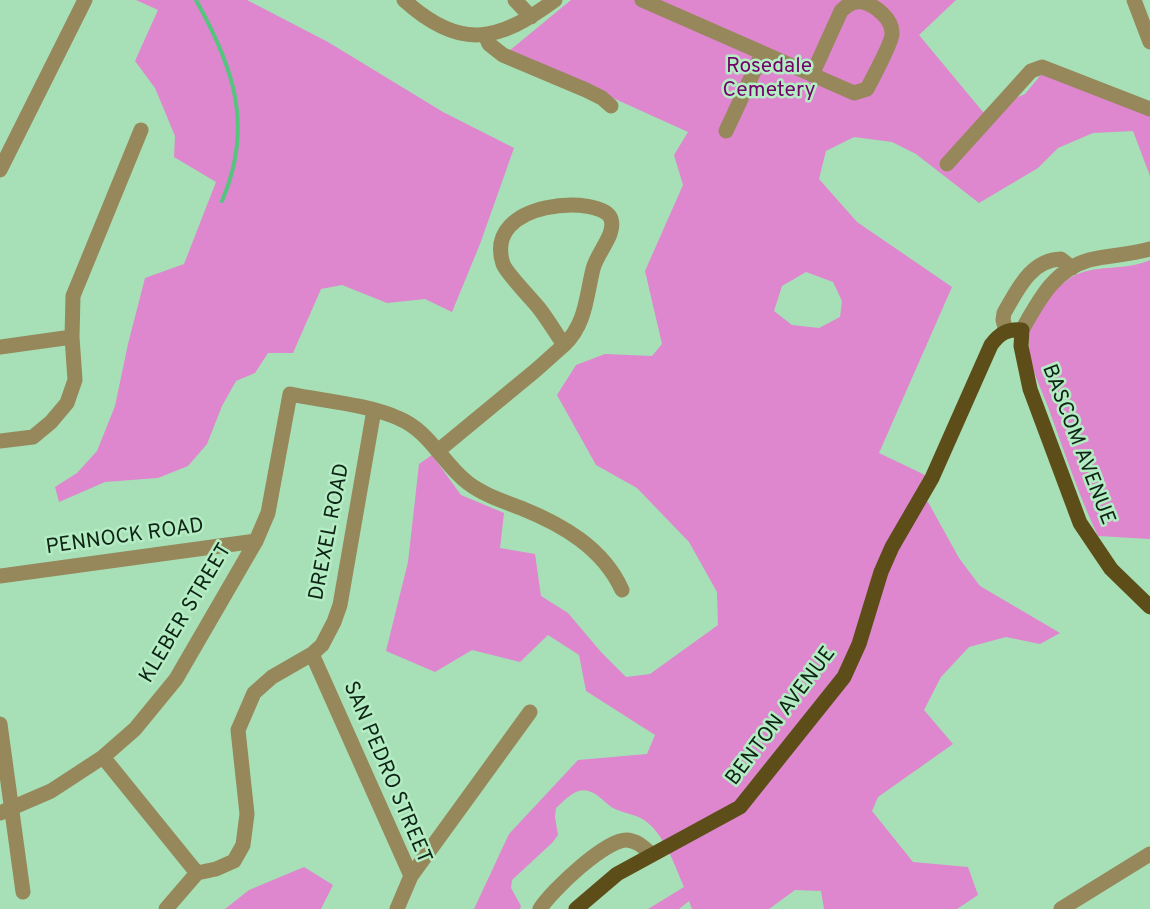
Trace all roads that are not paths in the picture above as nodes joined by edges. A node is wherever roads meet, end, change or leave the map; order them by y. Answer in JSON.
{"nodes":[{"id":1,"x":86,"y":0,"type":"edge"},
{"id":2,"x":404,"y":0,"type":"edge"},
{"id":3,"x":515,"y":0,"type":"edge"},
{"id":4,"x":555,"y":0,"type":"edge"},
{"id":5,"x":642,"y":0,"type":"edge"},
{"id":6,"x":1134,"y":0,"type":"edge"},
{"id":7,"x":531,"y":17,"type":"junction"},
{"id":8,"x":485,"y":35,"type":"junction"},
{"id":9,"x":1150,"y":42,"type":"edge"},
{"id":10,"x":762,"y":54,"type":"junction"},
{"id":11,"x":812,"y":75,"type":"junction"},
{"id":12,"x":611,"y":106,"type":"dead end"},
{"id":13,"x":1150,"y":109,"type":"edge"},
{"id":14,"x":141,"y":130,"type":"dead end"},
{"id":15,"x":726,"y":131,"type":"dead end"},
{"id":16,"x":947,"y":164,"type":"dead end"},
{"id":17,"x":0,"y":170,"type":"edge"},
{"id":18,"x":1150,"y":249,"type":"edge"},
{"id":19,"x":1072,"y":267,"type":"junction"},
{"id":20,"x":1022,"y":330,"type":"junction"},
{"id":21,"x":1006,"y":331,"type":"junction"},
{"id":22,"x":72,"y":336,"type":"junction"},
{"id":23,"x":564,"y":345,"type":"junction"},
{"id":24,"x":0,"y":347,"type":"edge"},
{"id":25,"x":374,"y":411,"type":"junction"},
{"id":26,"x":0,"y":441,"type":"edge"},
{"id":27,"x":439,"y":450,"type":"junction"},
{"id":28,"x":256,"y":541,"type":"junction"},
{"id":29,"x":0,"y":576,"type":"edge"},
{"id":30,"x":622,"y":590,"type":"dead end"},
{"id":31,"x":1150,"y":607,"type":"edge"},
{"id":32,"x":312,"y":654,"type":"junction"},
{"id":33,"x":530,"y":712,"type":"dead end"},
{"id":34,"x":0,"y":724,"type":"edge"},
{"id":35,"x":103,"y":758,"type":"junction"},
{"id":36,"x":6,"y":812,"type":"edge"},
{"id":37,"x":651,"y":854,"type":"junction"},
{"id":38,"x":1150,"y":854,"type":"edge"},
{"id":39,"x":197,"y":873,"type":"junction"},
{"id":40,"x":411,"y":876,"type":"junction"},
{"id":41,"x":23,"y":892,"type":"dead end"},
{"id":42,"x":166,"y":909,"type":"edge"},
{"id":43,"x":397,"y":909,"type":"edge"},
{"id":44,"x":540,"y":909,"type":"edge"},
{"id":45,"x":576,"y":909,"type":"edge"},
{"id":46,"x":1061,"y":909,"type":"edge"}],
"edges":[{"from":1,"to":17,"type":"street"},
{"from":2,"to":8,"type":"street"},
{"from":3,"to":7,"type":"street"},
{"from":4,"to":7,"type":"street"},
{"from":5,"to":10,"type":"street"},
{"from":6,"to":9,"type":"street"},
{"from":7,"to":8,"type":"street"},
{"from":8,"to":12,"type":"street"},
{"from":10,"to":11,"type":"street"},
{"from":10,"to":15,"type":"street"},
{"from":11,"to":11,"type":"street"},
{"from":13,"to":16,"type":"street"},
{"from":14,"to":22,"type":"street"},
{"from":18,"to":19,"type":"street"},
{"from":19,"to":20,"type":"street"},
{"from":19,"to":21,"type":"street"},
{"from":20,"to":21,"type":"main road"},
{"from":20,"to":31,"type":"main road","name":"BASCOM AVENUE"},
{"from":21,"to":37,"type":"main road","name":"BENTON AVENUE"},
{"from":22,"to":24,"type":"street"},
{"from":22,"to":26,"type":"street"},
{"from":23,"to":23,"type":"street"},
{"from":23,"to":27,"type":"street"},
{"from":25,"to":27,"type":"street"},
{"from":25,"to":28,"type":"street","name":"KLEBER STREET"},
{"from":25,"to":32,"type":"street","name":"DREXEL ROAD"},
{"from":27,"to":30,"type":"street"},
{"from":28,"to":29,"type":"street","name":"PENNOCK ROAD"},
{"from":28,"to":35,"type":"street","name":"KLEBER STREET"},
{"from":32,"to":39,"type":"street","name":"DREXEL ROAD"},
{"from":32,"to":40,"type":"street","name":"SAN PEDRO STREET"},
{"from":33,"to":40,"type":"street"},
{"from":34,"to":36,"type":"street"},
{"from":35,"to":36,"type":"street","name":"KLEBER STREET"},
{"from":35,"to":39,"type":"street"},
{"from":36,"to":41,"type":"street"},
{"from":37,"to":44,"type":"street"},
{"from":37,"to":45,"type":"main road","name":"BENTON AVENUE"},
{"from":38,"to":46,"type":"street"},
{"from":39,"to":42,"type":"street"},
{"from":40,"to":43,"type":"street","name":"SAN PEDRO STREET"}]}
